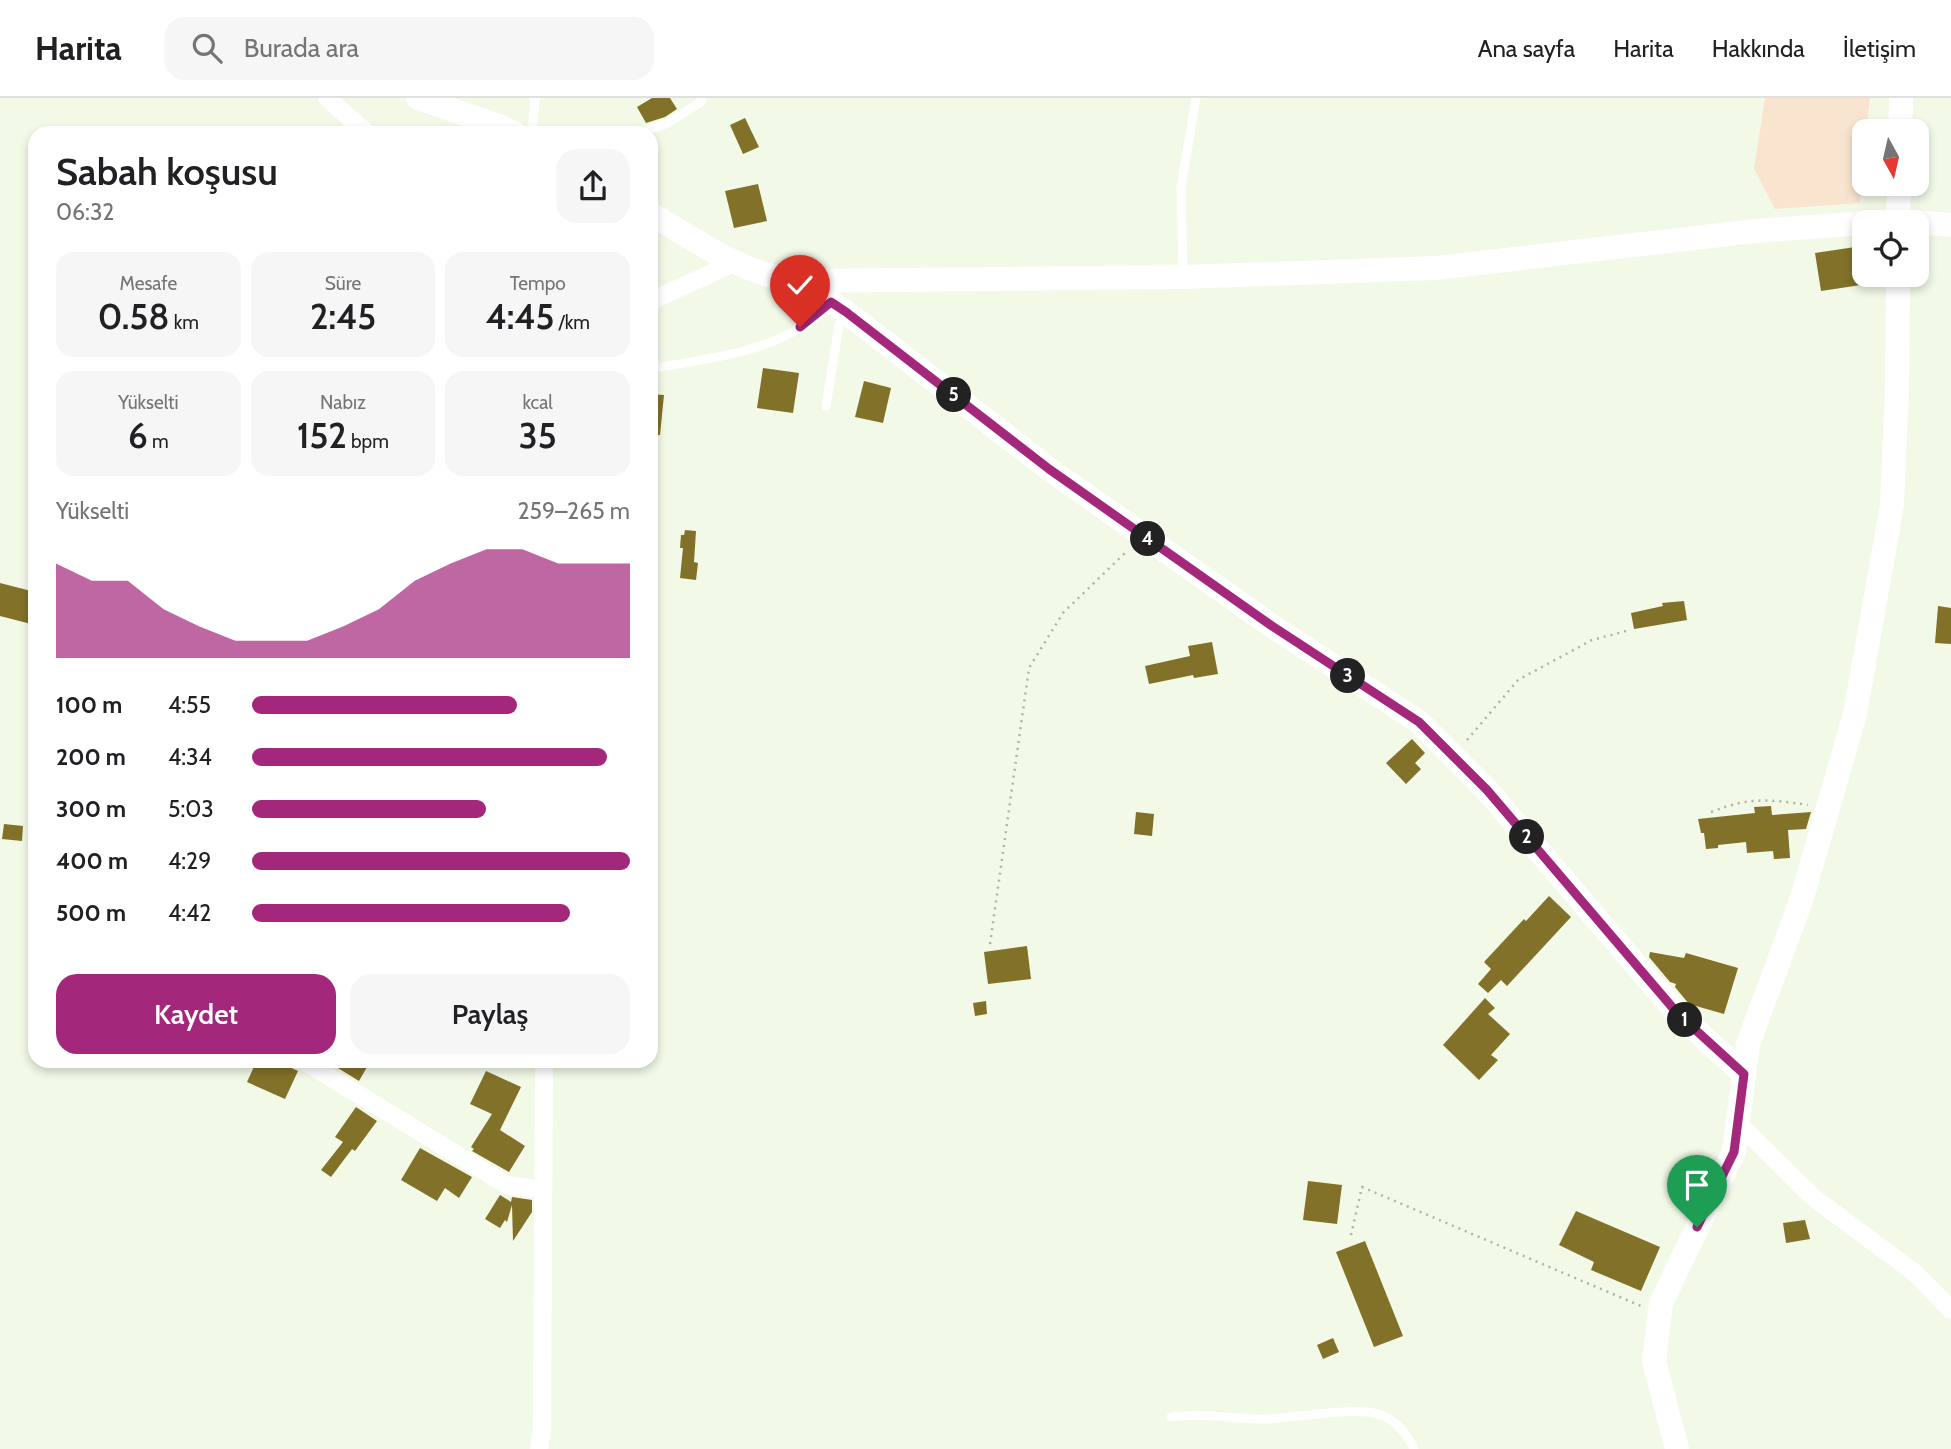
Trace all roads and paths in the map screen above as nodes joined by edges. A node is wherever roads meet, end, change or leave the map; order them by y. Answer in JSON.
{"nodes":[{"id":1,"x":327,"y":98,"type":"edge"},
{"id":2,"x":418,"y":98,"type":"edge"},
{"id":3,"x":535,"y":98,"type":"edge"},
{"id":4,"x":1196,"y":98,"type":"edge"},
{"id":5,"x":1901,"y":98,"type":"edge"},
{"id":6,"x":702,"y":101,"type":"dead end"},
{"id":7,"x":1900,"y":119,"type":"edge"},
{"id":8,"x":359,"y":126,"type":"edge"},
{"id":9,"x":501,"y":126,"type":"edge"},
{"id":10,"x":533,"y":126,"type":"edge"},
{"id":11,"x":658,"y":126,"type":"edge"},
{"id":12,"x":658,"y":218,"type":"edge"},
{"id":13,"x":1852,"y":224,"type":"edge"},
{"id":14,"x":1929,"y":224,"type":"edge"},
{"id":15,"x":1951,"y":225,"type":"edge"},
{"id":16,"x":734,"y":263,"type":"junction"},
{"id":17,"x":1183,"y":277,"type":"junction"},
{"id":18,"x":798,"y":281,"type":"junction"},
{"id":19,"x":1898,"y":287,"type":"edge"},
{"id":20,"x":658,"y":298,"type":"edge"},
{"id":21,"x":838,"y":307,"type":"junction"},
{"id":22,"x":661,"y":367,"type":"dead end"},
{"id":23,"x":826,"y":406,"type":"dead end"},
{"id":24,"x":1143,"y":536,"type":"junction"},
{"id":25,"x":1630,"y":630,"type":"dead end"},
{"id":26,"x":1453,"y":757,"type":"junction"},
{"id":27,"x":1711,"y":812,"type":"dead end"},
{"id":28,"x":1824,"y":821,"type":"junction"},
{"id":29,"x":990,"y":944,"type":"dead end"},
{"id":30,"x":315,"y":1068,"type":"edge"},
{"id":31,"x":544,"y":1068,"type":"edge"},
{"id":32,"x":1744,"y":1074,"type":"junction"},
{"id":33,"x":1738,"y":1123,"type":"junction"},
{"id":34,"x":543,"y":1190,"type":"junction"},
{"id":35,"x":1351,"y":1235,"type":"dead end"},
{"id":36,"x":1661,"y":1303,"type":"junction"},
{"id":37,"x":1951,"y":1310,"type":"edge"},
{"id":38,"x":1171,"y":1417,"type":"dead end"},
{"id":39,"x":539,"y":1449,"type":"edge"},
{"id":40,"x":1413,"y":1449,"type":"edge"},
{"id":41,"x":1677,"y":1449,"type":"edge"}],
"edges":[{"from":1,"to":8,"type":"street"},
{"from":2,"to":9,"type":"street"},
{"from":3,"to":10,"type":"lane"},
{"from":4,"to":17,"type":"lane"},
{"from":5,"to":7,"type":"street"},
{"from":6,"to":11,"type":"lane"},
{"from":12,"to":16,"type":"street"},
{"from":13,"to":17,"type":"street"},
{"from":14,"to":15,"type":"street"},
{"from":16,"to":18,"type":"street"},
{"from":16,"to":20,"type":"street"},
{"from":17,"to":18,"type":"street"},
{"from":18,"to":21,"type":"street"},
{"from":19,"to":28,"type":"street"},
{"from":21,"to":22,"type":"lane"},
{"from":21,"to":23,"type":"lane"},
{"from":21,"to":24,"type":"street"},
{"from":24,"to":26,"type":"street"},
{"from":24,"to":29,"type":"path"},
{"from":25,"to":26,"type":"path"},
{"from":26,"to":32,"type":"street"},
{"from":27,"to":28,"type":"path"},
{"from":28,"to":32,"type":"street"},
{"from":30,"to":34,"type":"street"},
{"from":31,"to":34,"type":"street"},
{"from":32,"to":33,"type":"street"},
{"from":33,"to":36,"type":"street"},
{"from":33,"to":37,"type":"street"},
{"from":34,"to":39,"type":"street"},
{"from":35,"to":36,"type":"path"},
{"from":36,"to":41,"type":"street"},
{"from":38,"to":40,"type":"lane"}]}
